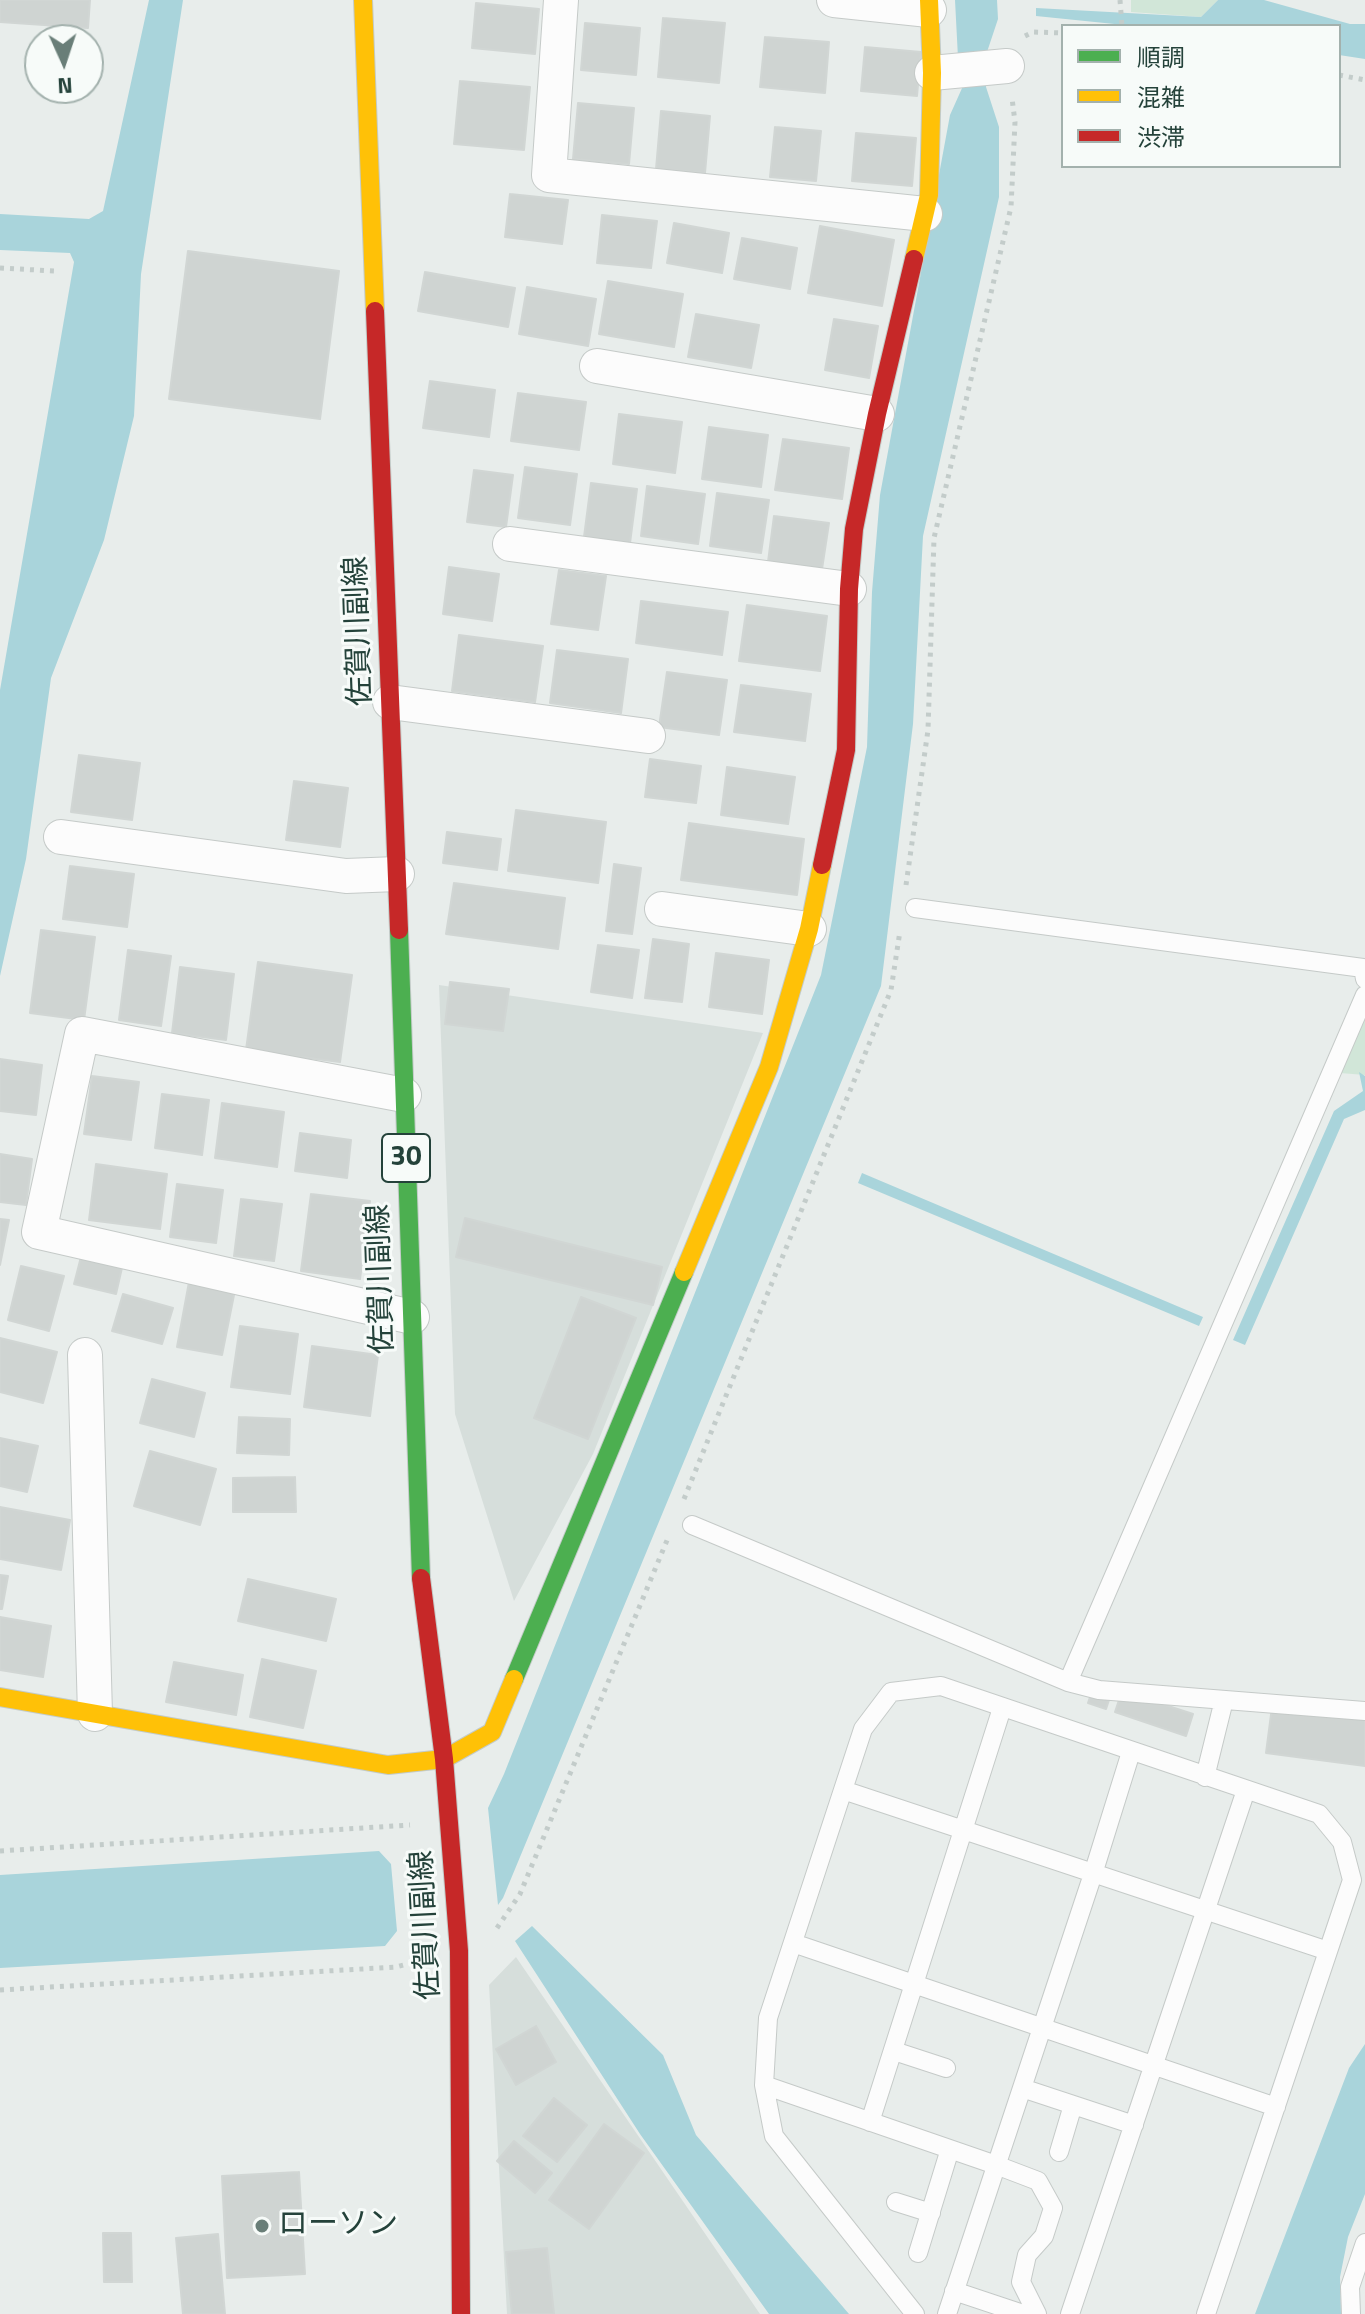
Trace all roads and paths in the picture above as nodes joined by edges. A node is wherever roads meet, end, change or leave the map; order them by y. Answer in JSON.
{"nodes":[{"id":1,"x":363,"y":0,"type":"edge"},
{"id":2,"x":561,"y":0,"type":"edge"},
{"id":3,"x":834,"y":0,"type":"edge"},
{"id":4,"x":1120,"y":2,"type":"edge"},
{"id":5,"x":929,"y":5,"type":"edge"},
{"id":6,"x":1122,"y":24,"type":"edge"},
{"id":7,"x":1007,"y":66,"type":"dead end"},
{"id":8,"x":941,"y":72,"type":"junction"},
{"id":9,"x":1341,"y":75,"type":"edge"},
{"id":10,"x":1365,"y":80,"type":"edge"},
{"id":11,"x":925,"y":214,"type":"junction"},
{"id":12,"x":0,"y":268,"type":"edge"},
{"id":13,"x":55,"y":271,"type":"dead end"},
{"id":14,"x":597,"y":366,"type":"dead end"},
{"id":15,"x":877,"y":414,"type":"junction"},
{"id":16,"x":510,"y":544,"type":"dead end"},
{"id":17,"x":849,"y":589,"type":"junction"},
{"id":18,"x":390,"y":702,"type":"junction"},
{"id":19,"x":648,"y":736,"type":"dead end"},
{"id":20,"x":61,"y":837,"type":"dead end"},
{"id":21,"x":397,"y":874,"type":"junction"},
{"id":22,"x":915,"y":908,"type":"dead end"},
{"id":23,"x":662,"y":909,"type":"dead end"},
{"id":24,"x":809,"y":929,"type":"junction"},
{"id":25,"x":1365,"y":979,"type":"edge"},
{"id":26,"x":1365,"y":995,"type":"edge"},
{"id":27,"x":404,"y":1095,"type":"junction"},
{"id":28,"x":412,"y":1317,"type":"junction"},
{"id":29,"x":85,"y":1355,"type":"dead end"},
{"id":30,"x":692,"y":1525,"type":"dead end"},
{"id":31,"x":1068,"y":1682,"type":"junction"},
{"id":32,"x":0,"y":1697,"type":"edge"},
{"id":33,"x":1224,"y":1700,"type":"junction"},
{"id":34,"x":1002,"y":1708,"type":"junction"},
{"id":35,"x":1365,"y":1711,"type":"edge"},
{"id":36,"x":95,"y":1714,"type":"junction"},
{"id":37,"x":1131,"y":1752,"type":"junction"},
{"id":38,"x":444,"y":1759,"type":"junction"},
{"id":39,"x":1205,"y":1777,"type":"junction"},
{"id":40,"x":843,"y":1790,"type":"junction"},
{"id":41,"x":1246,"y":1790,"type":"junction"},
{"id":42,"x":416,"y":1812,"type":"dead end"},
{"id":43,"x":965,"y":1831,"type":"junction"},
{"id":44,"x":0,"y":1851,"type":"edge"},
{"id":45,"x":1093,"y":1874,"type":"junction"},
{"id":46,"x":1206,"y":1912,"type":"junction"},
{"id":47,"x":793,"y":1943,"type":"junction"},
{"id":48,"x":459,"y":1951,"type":"junction"},
{"id":49,"x":1328,"y":1951,"type":"junction"},
{"id":50,"x":915,"y":1984,"type":"junction"},
{"id":51,"x":0,"y":1990,"type":"edge"},
{"id":52,"x":1042,"y":2027,"type":"junction"},
{"id":53,"x":894,"y":2051,"type":"junction"},
{"id":54,"x":1154,"y":2066,"type":"junction"},
{"id":55,"x":946,"y":2068,"type":"dead end"},
{"id":56,"x":764,"y":2085,"type":"junction"},
{"id":57,"x":1022,"y":2088,"type":"junction"},
{"id":58,"x":1073,"y":2105,"type":"junction"},
{"id":59,"x":1276,"y":2107,"type":"junction"},
{"id":60,"x":870,"y":2122,"type":"junction"},
{"id":61,"x":1134,"y":2125,"type":"junction"},
{"id":62,"x":950,"y":2149,"type":"junction"},
{"id":63,"x":1059,"y":2152,"type":"dead end"},
{"id":64,"x":996,"y":2165,"type":"junction"},
{"id":65,"x":896,"y":2202,"type":"dead end"},
{"id":66,"x":931,"y":2213,"type":"junction"},
{"id":67,"x":1365,"y":2243,"type":"edge"},
{"id":68,"x":918,"y":2253,"type":"dead end"},
{"id":69,"x":954,"y":2291,"type":"junction"},
{"id":70,"x":461,"y":2314,"type":"edge"},
{"id":71,"x":915,"y":2314,"type":"edge"},
{"id":72,"x":947,"y":2314,"type":"edge"},
{"id":73,"x":1023,"y":2314,"type":"edge"},
{"id":74,"x":1037,"y":2314,"type":"edge"},
{"id":75,"x":1070,"y":2314,"type":"edge"},
{"id":76,"x":1206,"y":2314,"type":"edge"},
{"id":77,"x":1351,"y":2314,"type":"edge"}],
"edges":[{"from":1,"to":18,"type":"main road","name":"佐賀川副線","number":"30"},
{"from":2,"to":11,"type":"street"},
{"from":3,"to":5,"type":"street"},
{"from":4,"to":6,"type":"path"},
{"from":5,"to":8,"type":"main road"},
{"from":7,"to":8,"type":"street"},
{"from":8,"to":11,"type":"main road"},
{"from":9,"to":10,"type":"path"},
{"from":11,"to":15,"type":"main road"},
{"from":12,"to":13,"type":"path"},
{"from":14,"to":15,"type":"street"},
{"from":15,"to":17,"type":"main road"},
{"from":16,"to":17,"type":"street"},
{"from":17,"to":24,"type":"main road"},
{"from":18,"to":19,"type":"street"},
{"from":18,"to":21,"type":"main road","name":"佐賀川副線","number":"30"},
{"from":20,"to":21,"type":"street"},
{"from":21,"to":27,"type":"main road","name":"佐賀川副線","number":"30"},
{"from":22,"to":25,"type":"lane"},
{"from":23,"to":24,"type":"street"},
{"from":24,"to":38,"type":"main road"},
{"from":26,"to":31,"type":"lane"},
{"from":27,"to":28,"type":"main road","name":"佐賀川副線","number":"30"},
{"from":27,"to":28,"type":"street"},
{"from":28,"to":38,"type":"main road","name":"佐賀川副線","number":"30"},
{"from":29,"to":36,"type":"street"},
{"from":30,"to":31,"type":"lane"},
{"from":31,"to":33,"type":"lane"},
{"from":32,"to":36,"type":"main road"},
{"from":33,"to":35,"type":"lane"},
{"from":33,"to":39,"type":"lane"},
{"from":34,"to":37,"type":"lane"},
{"from":34,"to":40,"type":"lane"},
{"from":34,"to":43,"type":"lane"},
{"from":36,"to":38,"type":"main road"},
{"from":37,"to":39,"type":"lane"},
{"from":37,"to":45,"type":"lane"},
{"from":38,"to":48,"type":"main road","name":"佐賀川副線","number":"30"},
{"from":39,"to":41,"type":"lane"},
{"from":40,"to":43,"type":"lane"},
{"from":40,"to":47,"type":"lane"},
{"from":41,"to":46,"type":"lane"},
{"from":41,"to":49,"type":"lane"},
{"from":42,"to":44,"type":"path"},
{"from":43,"to":45,"type":"lane"},
{"from":43,"to":50,"type":"lane"},
{"from":45,"to":46,"type":"lane"},
{"from":45,"to":52,"type":"lane"},
{"from":46,"to":49,"type":"lane"},
{"from":46,"to":54,"type":"lane"},
{"from":47,"to":50,"type":"lane"},
{"from":47,"to":56,"type":"lane"},
{"from":48,"to":51,"type":"path"},
{"from":48,"to":70,"type":"main road","name":"佐賀川副線","number":"30"},
{"from":49,"to":59,"type":"lane"},
{"from":50,"to":52,"type":"lane"},
{"from":50,"to":53,"type":"lane"},
{"from":52,"to":54,"type":"lane"},
{"from":52,"to":57,"type":"lane"},
{"from":53,"to":55,"type":"lane"},
{"from":53,"to":60,"type":"lane"},
{"from":54,"to":59,"type":"lane"},
{"from":54,"to":61,"type":"lane"},
{"from":56,"to":60,"type":"lane"},
{"from":56,"to":71,"type":"lane"},
{"from":57,"to":58,"type":"lane"},
{"from":57,"to":64,"type":"lane"},
{"from":58,"to":61,"type":"lane"},
{"from":58,"to":63,"type":"lane"},
{"from":59,"to":76,"type":"lane"},
{"from":60,"to":62,"type":"lane"},
{"from":61,"to":75,"type":"lane"},
{"from":62,"to":64,"type":"lane"},
{"from":62,"to":66,"type":"lane"},
{"from":64,"to":69,"type":"lane"},
{"from":64,"to":74,"type":"lane"},
{"from":65,"to":66,"type":"lane"},
{"from":66,"to":68,"type":"lane"},
{"from":67,"to":77,"type":"lane"},
{"from":69,"to":72,"type":"lane"},
{"from":69,"to":73,"type":"lane"}]}
